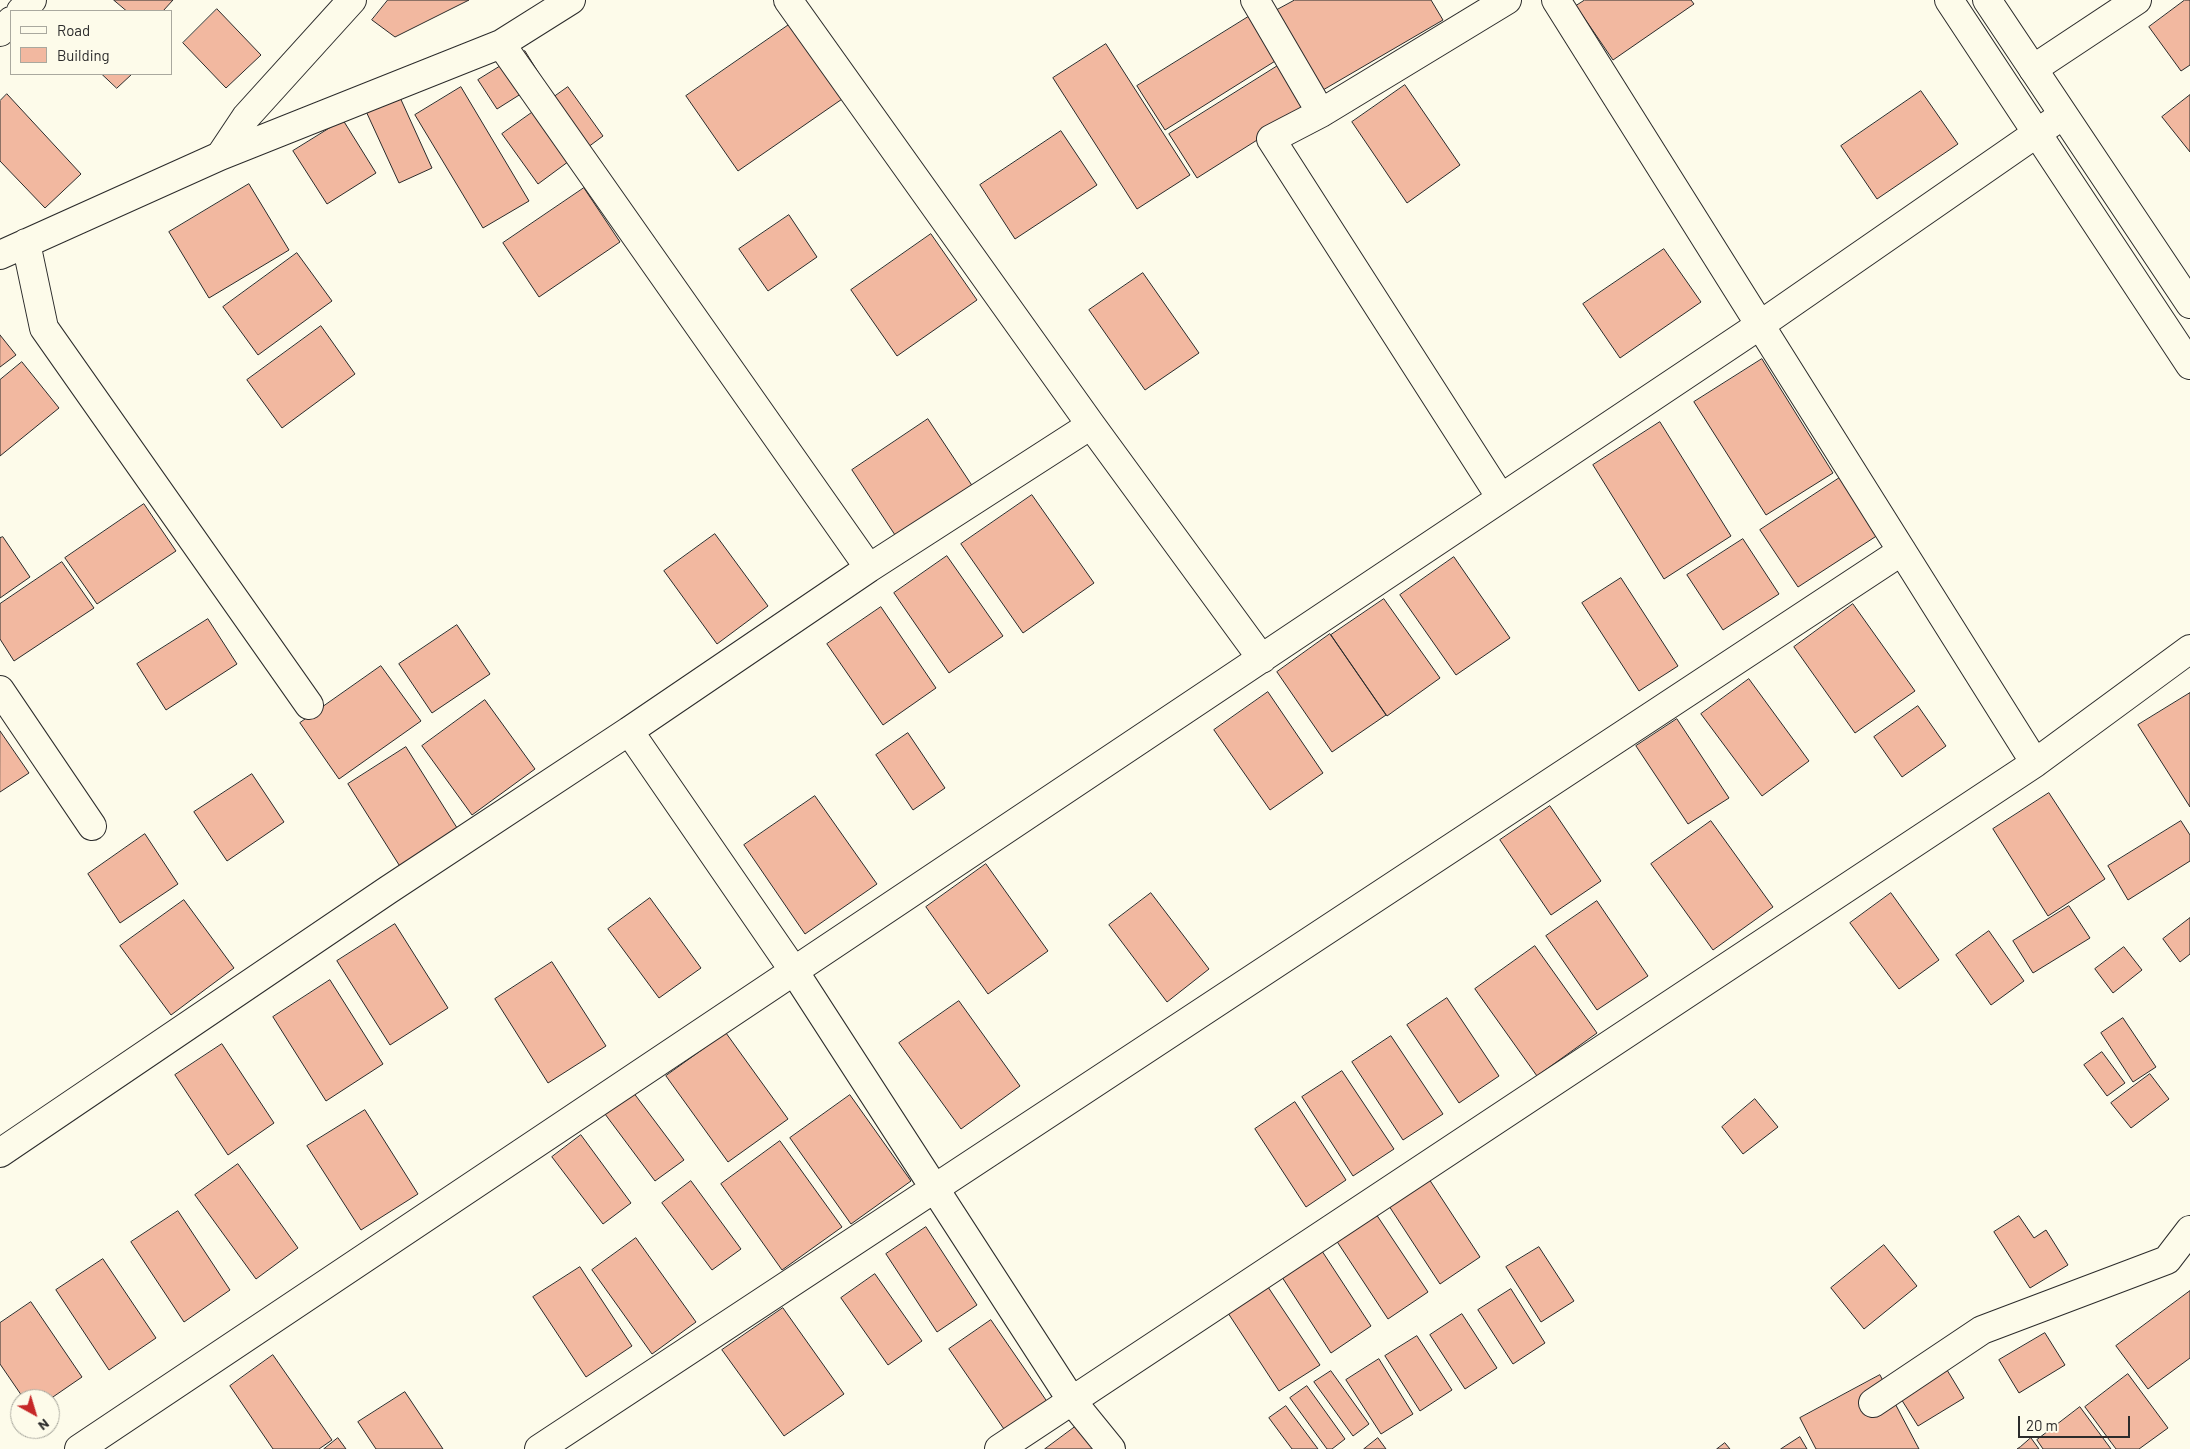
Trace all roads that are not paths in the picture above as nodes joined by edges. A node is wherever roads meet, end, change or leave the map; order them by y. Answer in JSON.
{"nodes":[{"id":1,"x":32,"y":0,"type":"edge"},
{"id":2,"x":352,"y":0,"type":"edge"},
{"id":3,"x":571,"y":0,"type":"edge"},
{"id":4,"x":788,"y":0,"type":"edge"},
{"id":5,"x":1255,"y":0,"type":"edge"},
{"id":6,"x":1507,"y":0,"type":"edge"},
{"id":7,"x":1556,"y":0,"type":"edge"},
{"id":8,"x":1949,"y":0,"type":"edge"},
{"id":9,"x":1987,"y":0,"type":"edge"},
{"id":10,"x":2137,"y":0,"type":"edge"},
{"id":11,"x":22,"y":10,"type":"edge"},
{"id":12,"x":10,"y":22,"type":"edge"},
{"id":13,"x":0,"y":32,"type":"edge"},
{"id":14,"x":501,"y":44,"type":"junction"},
{"id":15,"x":2033,"y":69,"type":"junction"},
{"id":16,"x":1321,"y":113,"type":"junction"},
{"id":17,"x":2063,"y":115,"type":"junction"},
{"id":18,"x":2036,"y":134,"type":"junction"},
{"id":19,"x":220,"y":156,"type":"junction"},
{"id":20,"x":26,"y":243,"type":"junction"},
{"id":21,"x":0,"y":255,"type":"edge"},
{"id":22,"x":2190,"y":304,"type":"edge"},
{"id":23,"x":1760,"y":325,"type":"junction"},
{"id":24,"x":2190,"y":366,"type":"edge"},
{"id":25,"x":1091,"y":424,"type":"junction"},
{"id":26,"x":1501,"y":498,"type":"junction"},
{"id":27,"x":1902,"y":551,"type":"junction"},
{"id":28,"x":869,"y":568,"type":"junction"},
{"id":29,"x":2190,"y":649,"type":"edge"},
{"id":30,"x":1262,"y":658,"type":"junction"},
{"id":31,"x":0,"y":690,"type":"edge"},
{"id":32,"x":309,"y":705,"type":"dead end"},
{"id":33,"x":629,"y":732,"type":"junction"},
{"id":34,"x":2035,"y":763,"type":"junction"},
{"id":35,"x":92,"y":826,"type":"dead end"},
{"id":36,"x":794,"y":971,"type":"junction"},
{"id":37,"x":0,"y":1153,"type":"edge"},
{"id":38,"x":936,"y":1188,"type":"junction"},
{"id":39,"x":2190,"y":1230,"type":"edge"},
{"id":40,"x":1072,"y":1401,"type":"junction"},
{"id":41,"x":1873,"y":1403,"type":"dead end"},
{"id":42,"x":79,"y":1449,"type":"edge"},
{"id":43,"x":539,"y":1449,"type":"edge"},
{"id":44,"x":999,"y":1449,"type":"edge"},
{"id":45,"x":1112,"y":1449,"type":"edge"}],
"edges":[{"from":1,"to":11,"type":"street"},
{"from":2,"to":19,"type":"street"},
{"from":3,"to":14,"type":"street"},
{"from":4,"to":25,"type":"street"},
{"from":5,"to":16,"type":"street"},
{"from":6,"to":16,"type":"street"},
{"from":7,"to":23,"type":"street"},
{"from":8,"to":18,"type":"street"},
{"from":9,"to":15,"type":"street"},
{"from":10,"to":15,"type":"street"},
{"from":12,"to":13,"type":"street"},
{"from":14,"to":19,"type":"street"},
{"from":14,"to":28,"type":"street"},
{"from":15,"to":17,"type":"street"},
{"from":16,"to":26,"type":"street"},
{"from":17,"to":18,"type":"street"},
{"from":17,"to":22,"type":"street"},
{"from":18,"to":23,"type":"street"},
{"from":18,"to":24,"type":"street"},
{"from":19,"to":20,"type":"street"},
{"from":20,"to":21,"type":"street"},
{"from":20,"to":32,"type":"street"},
{"from":23,"to":26,"type":"street"},
{"from":23,"to":27,"type":"street"},
{"from":25,"to":28,"type":"street"},
{"from":25,"to":30,"type":"street"},
{"from":26,"to":30,"type":"street"},
{"from":27,"to":34,"type":"street"},
{"from":27,"to":38,"type":"street"},
{"from":28,"to":33,"type":"street"},
{"from":29,"to":34,"type":"street"},
{"from":30,"to":36,"type":"street"},
{"from":31,"to":35,"type":"street"},
{"from":33,"to":36,"type":"street"},
{"from":33,"to":37,"type":"street"},
{"from":34,"to":40,"type":"street"},
{"from":36,"to":38,"type":"street"},
{"from":36,"to":42,"type":"street"},
{"from":38,"to":40,"type":"street"},
{"from":38,"to":43,"type":"street"},
{"from":39,"to":41,"type":"street"},
{"from":40,"to":44,"type":"street"},
{"from":40,"to":45,"type":"street"}]}
